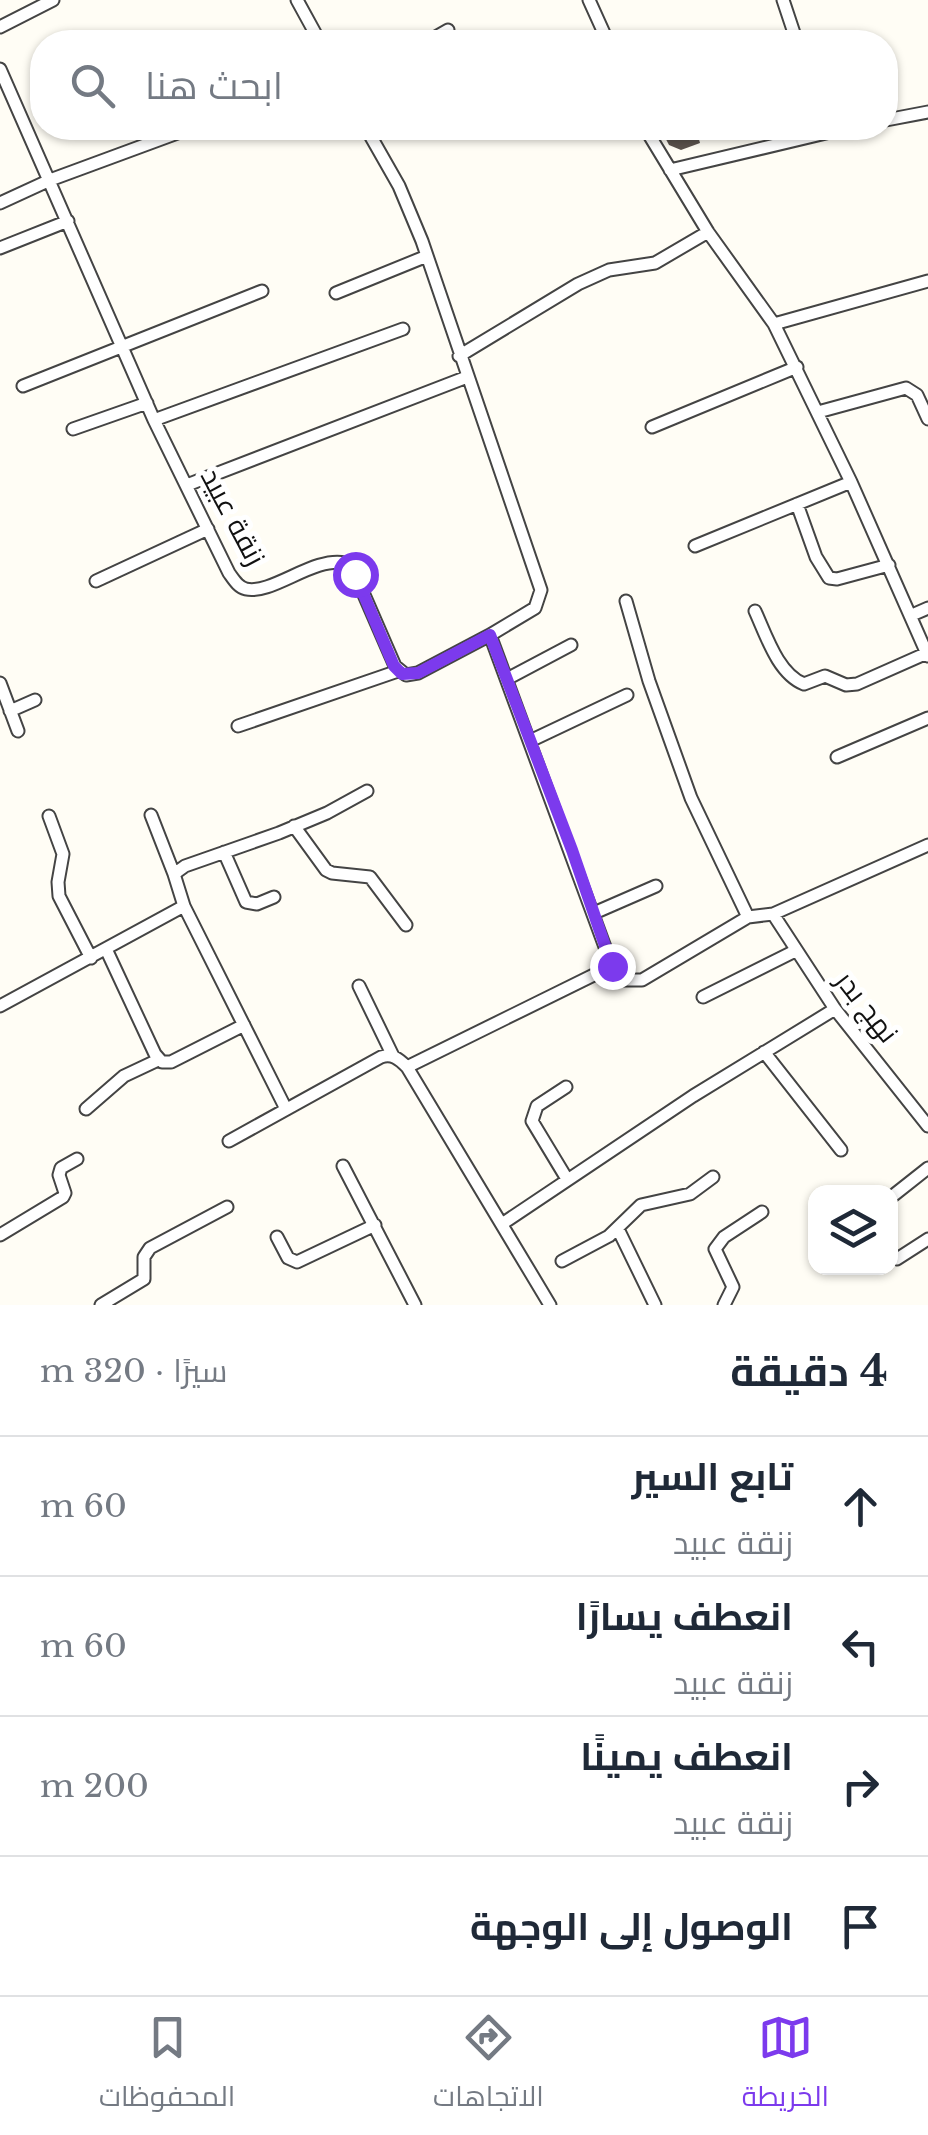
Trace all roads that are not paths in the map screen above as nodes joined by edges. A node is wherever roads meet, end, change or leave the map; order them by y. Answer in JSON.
{"nodes":[{"id":1,"x":53,"y":0,"type":"edge"},
{"id":2,"x":297,"y":0,"type":"edge"},
{"id":3,"x":589,"y":0,"type":"edge"},
{"id":4,"x":783,"y":0,"type":"edge"},
{"id":5,"x":0,"y":27,"type":"edge"},
{"id":6,"x":313,"y":30,"type":"edge"},
{"id":7,"x":603,"y":30,"type":"edge"},
{"id":8,"x":793,"y":30,"type":"edge"},
{"id":9,"x":0,"y":69,"type":"edge"},
{"id":10,"x":928,"y":112,"type":"edge"},
{"id":11,"x":898,"y":118,"type":"edge"},
{"id":12,"x":30,"y":136,"type":"edge"},
{"id":13,"x":32,"y":140,"type":"edge"},
{"id":14,"x":158,"y":140,"type":"edge"},
{"id":15,"x":373,"y":140,"type":"edge"},
{"id":16,"x":652,"y":140,"type":"edge"},
{"id":17,"x":787,"y":140,"type":"edge"},
{"id":18,"x":670,"y":170,"type":"junction"},
{"id":19,"x":50,"y":180,"type":"junction"},
{"id":20,"x":0,"y":203,"type":"edge"},
{"id":21,"x":68,"y":220,"type":"junction"},
{"id":22,"x":708,"y":232,"type":"junction"},
{"id":23,"x":0,"y":248,"type":"edge"},
{"id":24,"x":426,"y":256,"type":"junction"},
{"id":25,"x":928,"y":281,"type":"edge"},
{"id":26,"x":262,"y":291,"type":"dead end"},
{"id":27,"x":336,"y":292,"type":"dead end"},
{"id":28,"x":774,"y":324,"type":"junction"},
{"id":29,"x":403,"y":329,"type":"dead end"},
{"id":30,"x":122,"y":345,"type":"junction"},
{"id":31,"x":459,"y":356,"type":"junction"},
{"id":32,"x":796,"y":367,"type":"junction"},
{"id":33,"x":466,"y":377,"type":"junction"},
{"id":34,"x":23,"y":386,"type":"dead end"},
{"id":35,"x":147,"y":403,"type":"junction"},
{"id":36,"x":818,"y":412,"type":"junction"},
{"id":37,"x":154,"y":420,"type":"junction"},
{"id":38,"x":928,"y":420,"type":"edge"},
{"id":39,"x":652,"y":427,"type":"dead end"},
{"id":40,"x":73,"y":429,"type":"dead end"},
{"id":41,"x":851,"y":482,"type":"junction"},
{"id":42,"x":187,"y":485,"type":"junction"},
{"id":43,"x":797,"y":504,"type":"junction"},
{"id":44,"x":208,"y":529,"type":"junction"},
{"id":45,"x":696,"y":546,"type":"dead end"},
{"id":46,"x":889,"y":565,"type":"junction"},
{"id":47,"x":96,"y":581,"type":"dead end"},
{"id":48,"x":626,"y":601,"type":"dead end"},
{"id":49,"x":928,"y":608,"type":"edge"},
{"id":50,"x":754,"y":612,"type":"dead end"},
{"id":51,"x":912,"y":616,"type":"junction"},
{"id":52,"x":490,"y":635,"type":"junction"},
{"id":53,"x":571,"y":645,"type":"dead end"},
{"id":54,"x":928,"y":655,"type":"edge"},
{"id":55,"x":398,"y":671,"type":"junction"},
{"id":56,"x":507,"y":679,"type":"junction"},
{"id":57,"x":0,"y":684,"type":"edge"},
{"id":58,"x":627,"y":695,"type":"dead end"},
{"id":59,"x":36,"y":700,"type":"dead end"},
{"id":60,"x":10,"y":711,"type":"junction"},
{"id":61,"x":928,"y":718,"type":"edge"},
{"id":62,"x":238,"y":726,"type":"dead end"},
{"id":63,"x":18,"y":731,"type":"dead end"},
{"id":64,"x":530,"y":742,"type":"junction"},
{"id":65,"x":836,"y":757,"type":"dead end"},
{"id":66,"x":366,"y":791,"type":"dead end"},
{"id":67,"x":151,"y":815,"type":"dead end"},
{"id":68,"x":48,"y":816,"type":"dead end"},
{"id":69,"x":294,"y":826,"type":"junction"},
{"id":70,"x":928,"y":845,"type":"edge"},
{"id":71,"x":224,"y":852,"type":"junction"},
{"id":72,"x":174,"y":874,"type":"junction"},
{"id":73,"x":656,"y":886,"type":"dead end"},
{"id":74,"x":274,"y":898,"type":"dead end"},
{"id":75,"x":184,"y":906,"type":"junction"},
{"id":76,"x":594,"y":914,"type":"junction"},
{"id":77,"x":773,"y":914,"type":"junction"},
{"id":78,"x":748,"y":917,"type":"junction"},
{"id":79,"x":406,"y":926,"type":"dead end"},
{"id":80,"x":106,"y":949,"type":"junction"},
{"id":81,"x":795,"y":950,"type":"junction"},
{"id":82,"x":90,"y":958,"type":"junction"},
{"id":83,"x":612,"y":966,"type":"junction"},
{"id":84,"x":359,"y":986,"type":"dead end"},
{"id":85,"x":703,"y":996,"type":"dead end"},
{"id":86,"x":0,"y":1006,"type":"edge"},
{"id":87,"x":834,"y":1008,"type":"junction"},
{"id":88,"x":244,"y":1025,"type":"junction"},
{"id":89,"x":764,"y":1052,"type":"junction"},
{"id":90,"x":393,"y":1056,"type":"junction"},
{"id":91,"x":158,"y":1060,"type":"junction"},
{"id":92,"x":407,"y":1067,"type":"junction"},
{"id":93,"x":566,"y":1087,"type":"dead end"},
{"id":94,"x":923,"y":1107,"type":"edge"},
{"id":95,"x":86,"y":1109,"type":"dead end"},
{"id":96,"x":286,"y":1109,"type":"junction"},
{"id":97,"x":928,"y":1126,"type":"edge"},
{"id":98,"x":229,"y":1141,"type":"dead end"},
{"id":99,"x":841,"y":1150,"type":"dead end"},
{"id":100,"x":77,"y":1160,"type":"dead end"},
{"id":101,"x":343,"y":1166,"type":"dead end"},
{"id":102,"x":928,"y":1168,"type":"edge"},
{"id":103,"x":713,"y":1177,"type":"dead end"},
{"id":104,"x":567,"y":1179,"type":"junction"},
{"id":105,"x":898,"y":1192,"type":"edge"},
{"id":106,"x":227,"y":1206,"type":"dead end"},
{"id":107,"x":762,"y":1212,"type":"dead end"},
{"id":108,"x":502,"y":1224,"type":"junction"},
{"id":109,"x":375,"y":1225,"type":"junction"},
{"id":110,"x":618,"y":1230,"type":"junction"},
{"id":111,"x":0,"y":1235,"type":"edge"},
{"id":112,"x":277,"y":1237,"type":"dead end"},
{"id":113,"x":928,"y":1239,"type":"edge"},
{"id":114,"x":898,"y":1258,"type":"edge"},
{"id":115,"x":562,"y":1261,"type":"dead end"},
{"id":116,"x":101,"y":1305,"type":"edge"},
{"id":117,"x":416,"y":1305,"type":"edge"},
{"id":118,"x":550,"y":1305,"type":"edge"},
{"id":119,"x":655,"y":1305,"type":"edge"},
{"id":120,"x":724,"y":1305,"type":"edge"}],
"edges":[{"from":1,"to":5,"type":"street"},
{"from":2,"to":6,"type":"street"},
{"from":3,"to":7,"type":"street"},
{"from":4,"to":8,"type":"street"},
{"from":9,"to":12,"type":"street","name":"زنقة عبيد"},
{"from":10,"to":11,"type":"street"},
{"from":13,"to":19,"type":"street","name":"زنقة عبيد"},
{"from":14,"to":19,"type":"street"},
{"from":15,"to":24,"type":"street"},
{"from":16,"to":18,"type":"street"},
{"from":17,"to":18,"type":"street"},
{"from":18,"to":22,"type":"street"},
{"from":19,"to":20,"type":"street"},
{"from":19,"to":21,"type":"street","name":"زنقة عبيد"},
{"from":21,"to":23,"type":"street"},
{"from":21,"to":30,"type":"street","name":"زنقة عبيد"},
{"from":22,"to":28,"type":"street"},
{"from":22,"to":31,"type":"street"},
{"from":24,"to":27,"type":"street"},
{"from":24,"to":31,"type":"street"},
{"from":25,"to":28,"type":"street"},
{"from":26,"to":30,"type":"street"},
{"from":28,"to":32,"type":"street"},
{"from":29,"to":37,"type":"street"},
{"from":30,"to":34,"type":"street"},
{"from":30,"to":35,"type":"street","name":"زنقة عبيد"},
{"from":31,"to":33,"type":"street"},
{"from":32,"to":36,"type":"street"},
{"from":32,"to":39,"type":"street"},
{"from":33,"to":42,"type":"street"},
{"from":33,"to":52,"type":"street"},
{"from":35,"to":37,"type":"street","name":"زنقة عبيد"},
{"from":35,"to":40,"type":"street"},
{"from":36,"to":38,"type":"street"},
{"from":36,"to":41,"type":"street"},
{"from":37,"to":42,"type":"street","name":"زنقة عبيد"},
{"from":41,"to":43,"type":"street"},
{"from":41,"to":46,"type":"street"},
{"from":42,"to":44,"type":"street","name":"زنقة عبيد"},
{"from":43,"to":45,"type":"street"},
{"from":43,"to":46,"type":"street"},
{"from":44,"to":47,"type":"street"},
{"from":44,"to":55,"type":"street","name":"زنقة عبيد"},
{"from":46,"to":51,"type":"street"},
{"from":48,"to":78,"type":"street"},
{"from":49,"to":51,"type":"street"},
{"from":50,"to":54,"type":"street"},
{"from":51,"to":54,"type":"street"},
{"from":52,"to":55,"type":"street"},
{"from":52,"to":56,"type":"street"},
{"from":53,"to":56,"type":"street"},
{"from":55,"to":62,"type":"street"},
{"from":56,"to":64,"type":"street"},
{"from":57,"to":60,"type":"street"},
{"from":58,"to":64,"type":"street"},
{"from":59,"to":60,"type":"street"},
{"from":60,"to":63,"type":"street"},
{"from":61,"to":65,"type":"street"},
{"from":64,"to":76,"type":"street"},
{"from":66,"to":69,"type":"street"},
{"from":67,"to":72,"type":"street"},
{"from":68,"to":82,"type":"street"},
{"from":69,"to":71,"type":"street"},
{"from":69,"to":79,"type":"street"},
{"from":70,"to":77,"type":"street"},
{"from":71,"to":72,"type":"street"},
{"from":71,"to":74,"type":"street"},
{"from":72,"to":75,"type":"street"},
{"from":73,"to":76,"type":"street"},
{"from":75,"to":80,"type":"street"},
{"from":75,"to":88,"type":"street"},
{"from":76,"to":83,"type":"street"},
{"from":77,"to":78,"type":"street"},
{"from":77,"to":81,"type":"street","name":"نهج بدر"},
{"from":78,"to":83,"type":"street"},
{"from":80,"to":82,"type":"street"},
{"from":80,"to":91,"type":"street"},
{"from":81,"to":85,"type":"street"},
{"from":81,"to":87,"type":"street","name":"نهج بدر"},
{"from":82,"to":86,"type":"street"},
{"from":83,"to":92,"type":"street"},
{"from":84,"to":90,"type":"street"},
{"from":87,"to":89,"type":"street"},
{"from":87,"to":94,"type":"street","name":"نهج بدر"},
{"from":88,"to":91,"type":"street"},
{"from":88,"to":96,"type":"street"},
{"from":89,"to":99,"type":"street"},
{"from":89,"to":104,"type":"street"},
{"from":90,"to":92,"type":"street"},
{"from":90,"to":96,"type":"street"},
{"from":91,"to":95,"type":"street"},
{"from":92,"to":108,"type":"street"},
{"from":93,"to":104,"type":"street"},
{"from":94,"to":97,"type":"street","name":"نهج بدر"},
{"from":96,"to":98,"type":"street"},
{"from":100,"to":111,"type":"street"},
{"from":101,"to":109,"type":"street"},
{"from":102,"to":105,"type":"street"},
{"from":103,"to":110,"type":"street"},
{"from":104,"to":108,"type":"street"},
{"from":106,"to":116,"type":"street"},
{"from":107,"to":120,"type":"street"},
{"from":108,"to":118,"type":"street"},
{"from":109,"to":112,"type":"street"},
{"from":109,"to":117,"type":"street"},
{"from":110,"to":115,"type":"street"},
{"from":110,"to":119,"type":"street"},
{"from":113,"to":114,"type":"street"}]}
